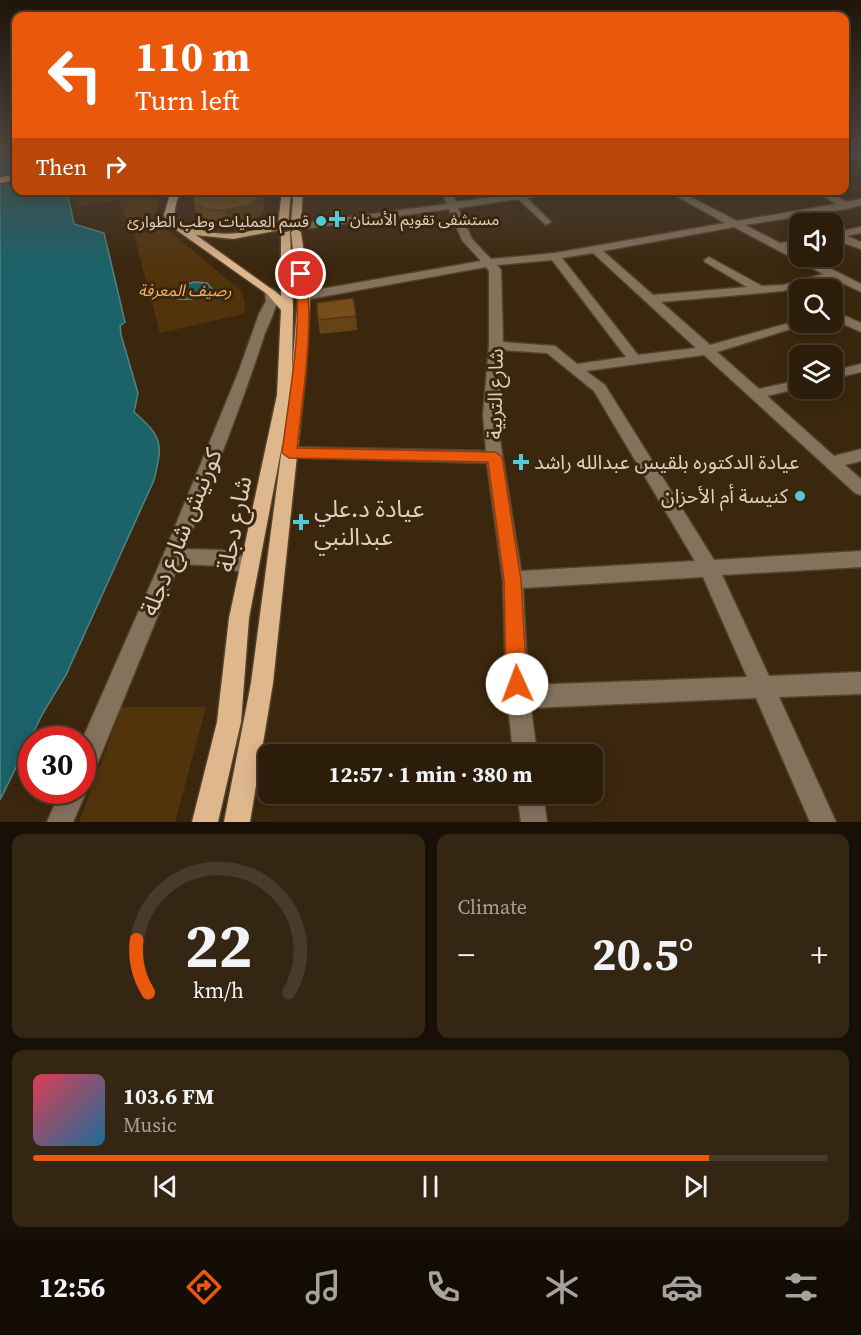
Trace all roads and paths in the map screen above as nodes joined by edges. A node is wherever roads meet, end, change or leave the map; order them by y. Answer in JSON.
{"nodes":[{"id":1,"x":175,"y":195,"type":"edge"},
{"id":2,"x":180,"y":195,"type":"edge"},
{"id":3,"x":287,"y":195,"type":"edge"},
{"id":4,"x":298,"y":195,"type":"edge"},
{"id":5,"x":448,"y":195,"type":"edge"},
{"id":6,"x":534,"y":195,"type":"edge"},
{"id":7,"x":678,"y":195,"type":"edge"},
{"id":8,"x":827,"y":195,"type":"edge"},
{"id":9,"x":521,"y":197,"type":"junction"},
{"id":10,"x":861,"y":202,"type":"edge"},
{"id":11,"x":845,"y":205,"type":"junction"},
{"id":12,"x":453,"y":207,"type":"junction"},
{"id":13,"x":861,"y":212,"type":"edge"},
{"id":14,"x":546,"y":222,"type":"dead end"},
{"id":15,"x":735,"y":225,"type":"junction"},
{"id":16,"x":289,"y":227,"type":"junction"},
{"id":17,"x":861,"y":230,"type":"edge"},
{"id":18,"x":188,"y":232,"type":"junction"},
{"id":19,"x":843,"y":234,"type":"edge"},
{"id":20,"x":843,"y":239,"type":"edge"},
{"id":21,"x":789,"y":245,"type":"edge"},
{"id":22,"x":861,"y":246,"type":"edge"},
{"id":23,"x":777,"y":247,"type":"junction"},
{"id":24,"x":595,"y":249,"type":"junction"},
{"id":25,"x":555,"y":256,"type":"junction"},
{"id":26,"x":709,"y":260,"type":"dead end"},
{"id":27,"x":488,"y":263,"type":"junction"},
{"id":28,"x":832,"y":275,"type":"junction"},
{"id":29,"x":783,"y":288,"type":"junction"},
{"id":30,"x":861,"y":289,"type":"edge"},
{"id":31,"x":760,"y":290,"type":"junction"},
{"id":32,"x":789,"y":291,"type":"edge"},
{"id":33,"x":271,"y":292,"type":"junction"},
{"id":34,"x":304,"y":296,"type":"junction"},
{"id":35,"x":651,"y":299,"type":"junction"},
{"id":36,"x":287,"y":309,"type":"junction"},
{"id":37,"x":843,"y":320,"type":"edge"},
{"id":38,"x":789,"y":327,"type":"edge"},
{"id":39,"x":861,"y":328,"type":"edge"},
{"id":40,"x":496,"y":346,"type":"junction"},
{"id":41,"x":708,"y":350,"type":"junction"},
{"id":42,"x":635,"y":360,"type":"junction"},
{"id":43,"x":575,"y":368,"type":"junction"},
{"id":44,"x":861,"y":368,"type":"edge"},
{"id":45,"x":843,"y":372,"type":"edge"},
{"id":46,"x":789,"y":387,"type":"edge"},
{"id":47,"x":757,"y":394,"type":"junction"},
{"id":48,"x":289,"y":453,"type":"junction"},
{"id":49,"x":861,"y":455,"type":"edge"},
{"id":50,"x":495,"y":457,"type":"junction"},
{"id":51,"x":832,"y":462,"type":"junction"},
{"id":52,"x":861,"y":489,"type":"edge"},
{"id":53,"x":173,"y":556,"type":"junction"},
{"id":54,"x":861,"y":559,"type":"edge"},
{"id":55,"x":249,"y":567,"type":"junction"},
{"id":56,"x":709,"y":568,"type":"junction"},
{"id":57,"x":513,"y":580,"type":"junction"},
{"id":58,"x":861,"y":683,"type":"edge"},
{"id":59,"x":762,"y":685,"type":"junction"},
{"id":60,"x":518,"y":697,"type":"junction"},
{"id":61,"x":96,"y":737,"type":"edge"},
{"id":62,"x":524,"y":744,"type":"edge"},
{"id":63,"x":68,"y":804,"type":"edge"},
{"id":64,"x":531,"y":804,"type":"edge"},
{"id":65,"x":60,"y":822,"type":"edge"},
{"id":66,"x":205,"y":822,"type":"edge"},
{"id":67,"x":237,"y":822,"type":"edge"},
{"id":68,"x":534,"y":822,"type":"edge"},
{"id":69,"x":823,"y":822,"type":"edge"}],
"edges":[{"from":1,"to":18,"type":"main road"},
{"from":2,"to":18,"type":"main road"},
{"from":3,"to":16,"type":"main road","name":"شارع دجلة"},
{"from":4,"to":16,"type":"main road","name":"شارع دجلة"},
{"from":5,"to":12,"type":"street","name":"شارع التربية"},
{"from":6,"to":9,"type":"street"},
{"from":7,"to":15,"type":"street"},
{"from":8,"to":11,"type":"street"},
{"from":9,"to":12,"type":"street"},
{"from":9,"to":14,"type":"street"},
{"from":10,"to":11,"type":"street"},
{"from":11,"to":13,"type":"street"},
{"from":11,"to":15,"type":"street"},
{"from":12,"to":16,"type":"street"},
{"from":12,"to":27,"type":"street","name":"شارع التربية"},
{"from":15,"to":23,"type":"street"},
{"from":15,"to":24,"type":"street"},
{"from":16,"to":18,"type":"main road"},
{"from":16,"to":18,"type":"main road"},
{"from":16,"to":34,"type":"main road","name":"شارع دجلة"},
{"from":16,"to":36,"type":"main road","name":"شارع دجلة"},
{"from":17,"to":19,"type":"street"},
{"from":18,"to":33,"type":"main road"},
{"from":20,"to":22,"type":"street"},
{"from":21,"to":23,"type":"street"},
{"from":23,"to":28,"type":"street"},
{"from":24,"to":25,"type":"street"},
{"from":24,"to":35,"type":"street"},
{"from":25,"to":27,"type":"street"},
{"from":25,"to":42,"type":"street"},
{"from":26,"to":31,"type":"street"},
{"from":27,"to":34,"type":"street"},
{"from":27,"to":40,"type":"street","name":"شارع التربية"},
{"from":28,"to":29,"type":"street"},
{"from":28,"to":30,"type":"street"},
{"from":29,"to":31,"type":"street"},
{"from":29,"to":32,"type":"street"},
{"from":31,"to":35,"type":"street"},
{"from":33,"to":36,"type":"main road"},
{"from":33,"to":53,"type":"street","name":"كورنيش شارع دجلة"},
{"from":34,"to":48,"type":"main road","name":"شارع دجلة"},
{"from":35,"to":41,"type":"street"},
{"from":36,"to":55,"type":"main road","name":"شارع دجلة"},
{"from":37,"to":39,"type":"street"},
{"from":38,"to":41,"type":"street"},
{"from":40,"to":43,"type":"street"},
{"from":40,"to":50,"type":"street","name":"شارع التربية"},
{"from":41,"to":42,"type":"street"},
{"from":41,"to":47,"type":"street"},
{"from":42,"to":43,"type":"street"},
{"from":43,"to":56,"type":"street"},
{"from":44,"to":45,"type":"street"},
{"from":46,"to":47,"type":"street"},
{"from":47,"to":51,"type":"street"},
{"from":48,"to":50,"type":"street"},
{"from":48,"to":67,"type":"main road","name":"شارع دجلة"},
{"from":49,"to":51,"type":"street"},
{"from":50,"to":57,"type":"street","name":"شارع التربية"},
{"from":51,"to":52,"type":"street"},
{"from":53,"to":55,"type":"street"},
{"from":53,"to":61,"type":"street","name":"كورنيش شارع دجلة"},
{"from":54,"to":56,"type":"street"},
{"from":55,"to":66,"type":"main road","name":"شارع دجلة"},
{"from":56,"to":57,"type":"street"},
{"from":56,"to":59,"type":"street"},
{"from":57,"to":60,"type":"street","name":"شارع التربية"},
{"from":58,"to":59,"type":"street"},
{"from":59,"to":60,"type":"street"},
{"from":59,"to":69,"type":"street"},
{"from":60,"to":62,"type":"street","name":"شارع التربية"},
{"from":63,"to":65,"type":"street"},
{"from":64,"to":68,"type":"street"}]}
